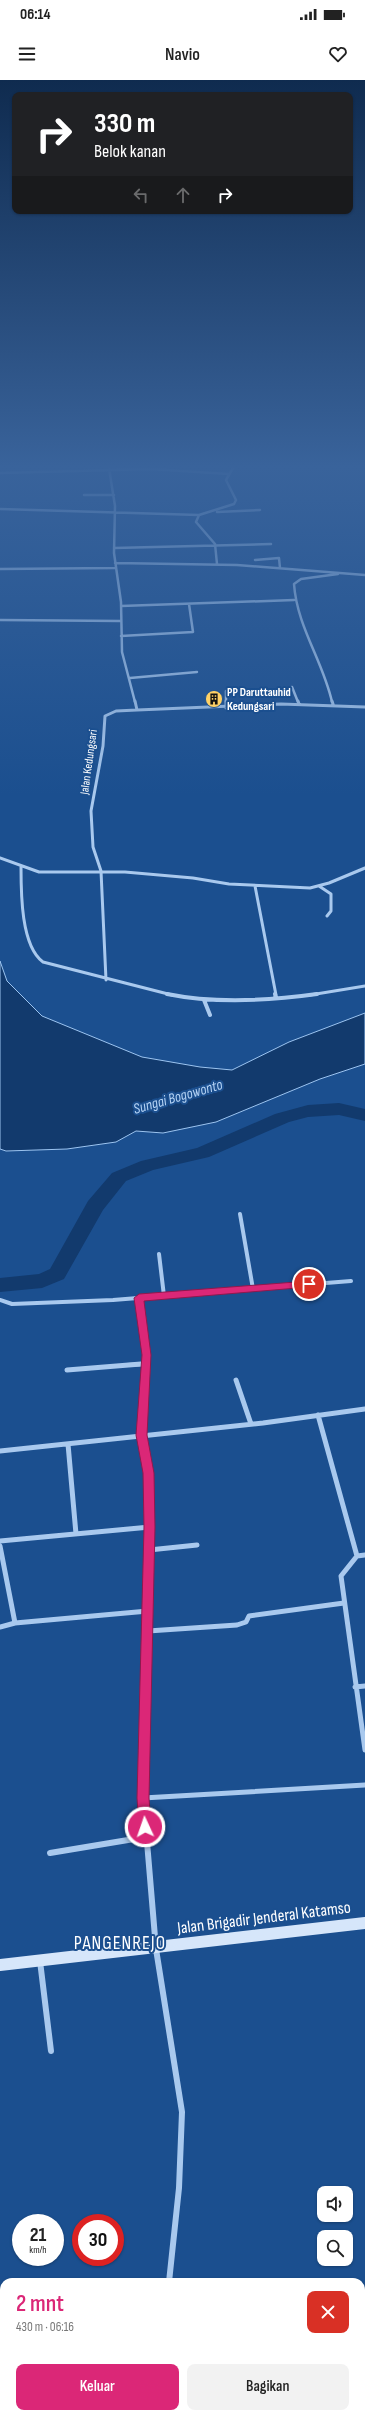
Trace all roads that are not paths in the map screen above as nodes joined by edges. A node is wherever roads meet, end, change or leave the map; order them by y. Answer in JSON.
{"nodes":[{"id":1,"x":116,"y":577,"type":"edge"},
{"id":2,"x":315,"y":577,"type":"edge"},
{"id":3,"x":294,"y":600,"type":"junction"},
{"id":4,"x":189,"y":604,"type":"junction"},
{"id":5,"x":121,"y":606,"type":"junction"},
{"id":6,"x":0,"y":620,"type":"edge"},
{"id":7,"x":121,"y":621,"type":"junction"},
{"id":8,"x":121,"y":636,"type":"junction"},
{"id":9,"x":198,"y":672,"type":"dead end"},
{"id":10,"x":130,"y":678,"type":"junction"},
{"id":11,"x":292,"y":687,"type":"dead end"},
{"id":12,"x":226,"y":691,"type":"dead end"},
{"id":13,"x":299,"y":704,"type":"junction"},
{"id":14,"x":333,"y":704,"type":"junction"},
{"id":15,"x":365,"y":707,"type":"edge"},
{"id":16,"x":226,"y":708,"type":"junction"},
{"id":17,"x":137,"y":710,"type":"junction"},
{"id":18,"x":0,"y":858,"type":"edge"},
{"id":19,"x":21,"y":867,"type":"junction"},
{"id":20,"x":365,"y":868,"type":"edge"},
{"id":21,"x":101,"y":871,"type":"junction"},
{"id":22,"x":255,"y":886,"type":"junction"},
{"id":23,"x":319,"y":886,"type":"junction"},
{"id":24,"x":327,"y":916,"type":"dead end"},
{"id":25,"x":106,"y":980,"type":"junction"},
{"id":26,"x":365,"y":986,"type":"edge"},
{"id":27,"x":276,"y":998,"type":"junction"},
{"id":28,"x":204,"y":1000,"type":"junction"},
{"id":29,"x":210,"y":1015,"type":"dead end"},
{"id":30,"x":240,"y":1214,"type":"dead end"},
{"id":31,"x":159,"y":1254,"type":"dead end"},
{"id":32,"x":352,"y":1281,"type":"dead end"},
{"id":33,"x":253,"y":1289,"type":"junction"},
{"id":34,"x":164,"y":1296,"type":"junction"},
{"id":35,"x":139,"y":1298,"type":"junction"},
{"id":36,"x":0,"y":1300,"type":"edge"},
{"id":37,"x":146,"y":1364,"type":"junction"},
{"id":38,"x":66,"y":1370,"type":"dead end"},
{"id":39,"x":236,"y":1380,"type":"dead end"},
{"id":40,"x":365,"y":1409,"type":"edge"},
{"id":41,"x":318,"y":1415,"type":"junction"},
{"id":42,"x":251,"y":1424,"type":"junction"},
{"id":43,"x":142,"y":1435,"type":"junction"},
{"id":44,"x":68,"y":1444,"type":"junction"},
{"id":45,"x":0,"y":1452,"type":"edge"},
{"id":46,"x":150,"y":1527,"type":"junction"},
{"id":47,"x":76,"y":1534,"type":"junction"},
{"id":48,"x":0,"y":1541,"type":"edge"},
{"id":49,"x":197,"y":1545,"type":"dead end"},
{"id":50,"x":0,"y":1546,"type":"edge"},
{"id":51,"x":149,"y":1550,"type":"junction"},
{"id":52,"x":365,"y":1555,"type":"edge"},
{"id":53,"x":357,"y":1556,"type":"junction"},
{"id":54,"x":344,"y":1603,"type":"junction"},
{"id":55,"x":148,"y":1611,"type":"junction"},
{"id":56,"x":15,"y":1623,"type":"junction"},
{"id":57,"x":0,"y":1627,"type":"edge"},
{"id":58,"x":148,"y":1631,"type":"junction"},
{"id":59,"x":365,"y":1686,"type":"edge"},
{"id":60,"x":355,"y":1687,"type":"junction"},
{"id":61,"x":365,"y":1750,"type":"edge"},
{"id":62,"x":365,"y":1785,"type":"edge"},
{"id":63,"x":143,"y":1798,"type":"junction"},
{"id":64,"x":146,"y":1837,"type":"junction"},
{"id":65,"x":50,"y":1854,"type":"dead end"},
{"id":66,"x":365,"y":1923,"type":"edge"},
{"id":67,"x":156,"y":1949,"type":"junction"},
{"id":68,"x":40,"y":1961,"type":"junction"},
{"id":69,"x":0,"y":1965,"type":"edge"},
{"id":70,"x":51,"y":2051,"type":"dead end"},
{"id":71,"x":169,"y":2278,"type":"edge"}],
"edges":[{"from":1,"to":5,"type":"street"},
{"from":2,"to":3,"type":"street"},
{"from":3,"to":4,"type":"street"},
{"from":3,"to":14,"type":"street"},
{"from":4,"to":5,"type":"street"},
{"from":4,"to":8,"type":"street"},
{"from":5,"to":7,"type":"street"},
{"from":6,"to":7,"type":"street"},
{"from":7,"to":8,"type":"street"},
{"from":8,"to":10,"type":"street"},
{"from":9,"to":10,"type":"street"},
{"from":10,"to":17,"type":"street"},
{"from":11,"to":13,"type":"street"},
{"from":12,"to":16,"type":"street"},
{"from":13,"to":14,"type":"street","name":"Jalan Kedungsari"},
{"from":13,"to":16,"type":"street","name":"Jalan Kedungsari"},
{"from":14,"to":15,"type":"street","name":"Jalan Kedungsari"},
{"from":16,"to":17,"type":"street","name":"Jalan Kedungsari"},
{"from":17,"to":21,"type":"street","name":"Jalan Kedungsari"},
{"from":18,"to":19,"type":"street"},
{"from":19,"to":21,"type":"street"},
{"from":19,"to":25,"type":"street"},
{"from":20,"to":23,"type":"street"},
{"from":21,"to":22,"type":"street"},
{"from":21,"to":25,"type":"street","name":"Jalan Kedungsari"},
{"from":22,"to":23,"type":"street"},
{"from":22,"to":27,"type":"street"},
{"from":23,"to":24,"type":"street"},
{"from":25,"to":28,"type":"street"},
{"from":26,"to":27,"type":"street"},
{"from":27,"to":28,"type":"street"},
{"from":28,"to":29,"type":"street"},
{"from":30,"to":33,"type":"street"},
{"from":31,"to":34,"type":"street"},
{"from":32,"to":33,"type":"street"},
{"from":33,"to":34,"type":"street"},
{"from":34,"to":35,"type":"street"},
{"from":35,"to":36,"type":"street"},
{"from":35,"to":37,"type":"street"},
{"from":37,"to":38,"type":"street"},
{"from":37,"to":43,"type":"street"},
{"from":39,"to":42,"type":"street"},
{"from":40,"to":41,"type":"street"},
{"from":41,"to":42,"type":"street"},
{"from":41,"to":53,"type":"street"},
{"from":42,"to":43,"type":"street"},
{"from":43,"to":44,"type":"street"},
{"from":43,"to":46,"type":"street"},
{"from":44,"to":45,"type":"street"},
{"from":44,"to":47,"type":"street"},
{"from":46,"to":47,"type":"street"},
{"from":46,"to":51,"type":"street"},
{"from":47,"to":48,"type":"street"},
{"from":49,"to":51,"type":"street"},
{"from":50,"to":56,"type":"street"},
{"from":51,"to":55,"type":"street"},
{"from":52,"to":53,"type":"street"},
{"from":53,"to":54,"type":"street"},
{"from":54,"to":58,"type":"street"},
{"from":54,"to":60,"type":"street"},
{"from":55,"to":56,"type":"street"},
{"from":55,"to":58,"type":"street"},
{"from":56,"to":57,"type":"street"},
{"from":58,"to":63,"type":"street"},
{"from":59,"to":60,"type":"street"},
{"from":60,"to":61,"type":"street"},
{"from":62,"to":63,"type":"street"},
{"from":63,"to":64,"type":"street"},
{"from":64,"to":65,"type":"street"},
{"from":64,"to":67,"type":"street"},
{"from":66,"to":67,"type":"main road","name":"Jalan Brigadir Jenderal Katamso"},
{"from":67,"to":68,"type":"main road","name":"Jalan Brigadir Jenderal Katamso"},
{"from":67,"to":71,"type":"street"},
{"from":68,"to":69,"type":"main road","name":"Jalan Brigadir Jenderal Katamso"},
{"from":68,"to":70,"type":"street"}]}
